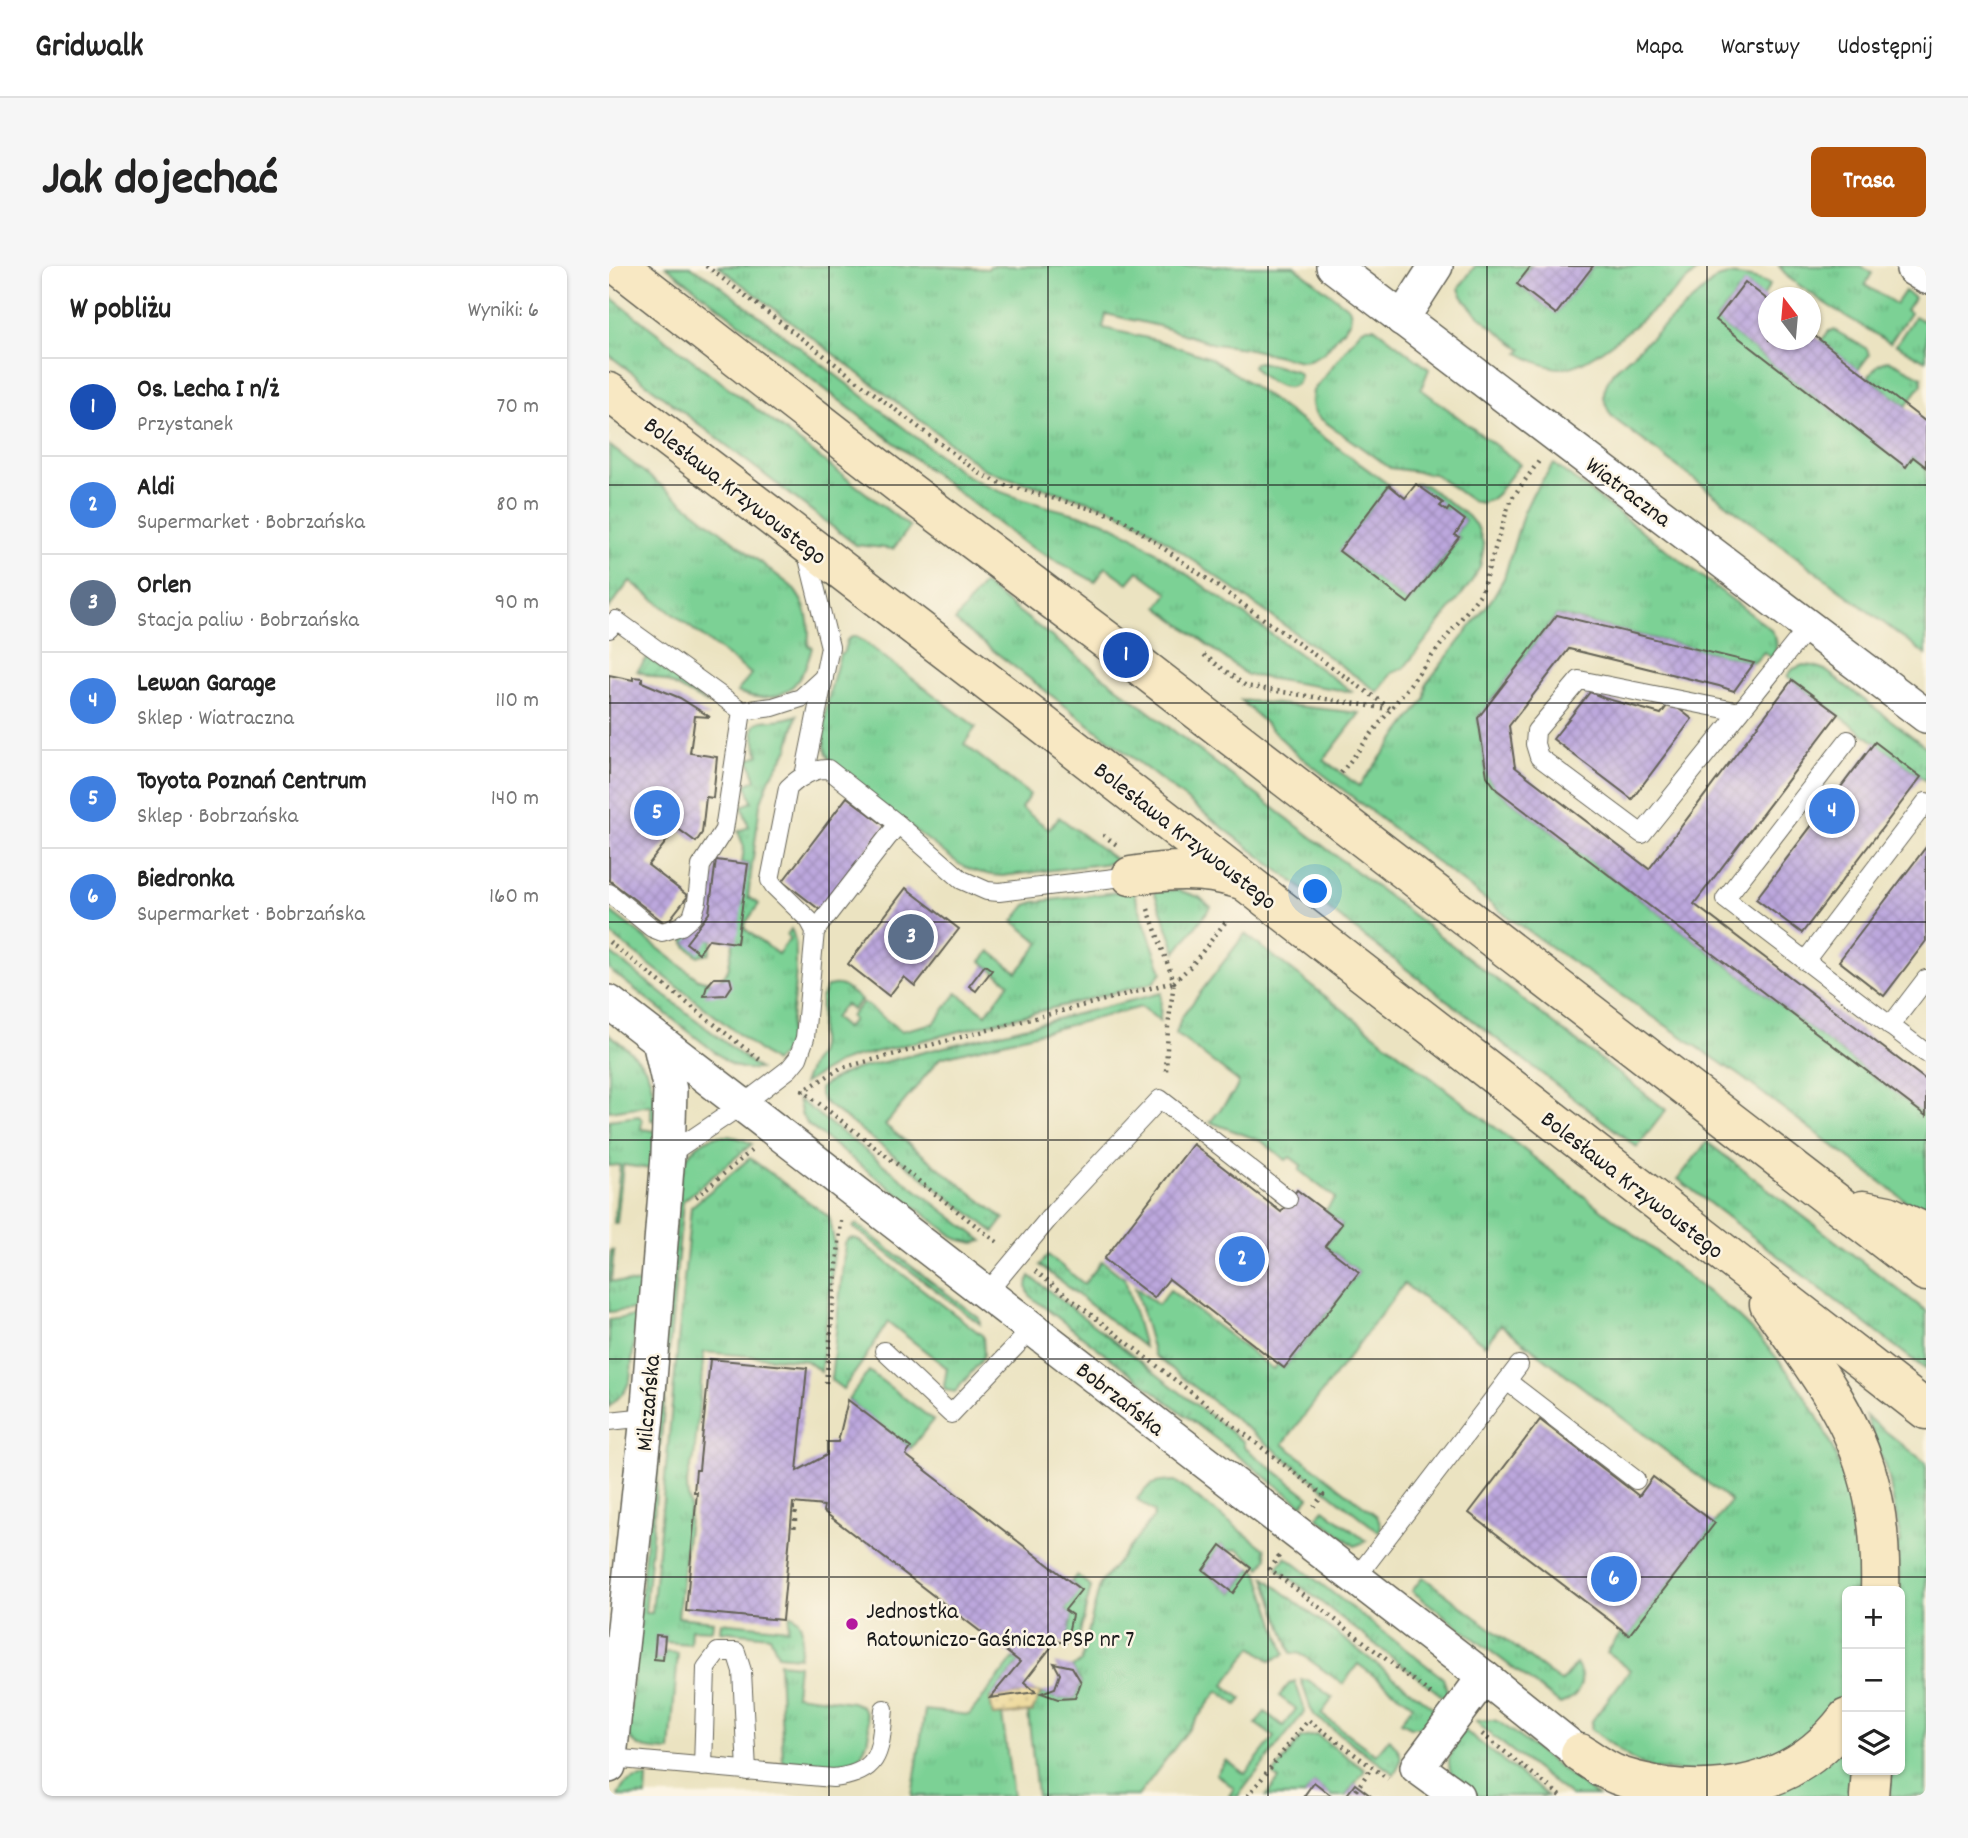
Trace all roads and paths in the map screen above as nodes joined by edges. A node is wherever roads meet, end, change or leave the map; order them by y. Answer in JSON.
{"nodes":[{"id":1,"x":619,"y":266,"type":"edge"},
{"id":2,"x":706,"y":266,"type":"edge"},
{"id":3,"x":1333,"y":266,"type":"edge"},
{"id":4,"x":1436,"y":266,"type":"edge"},
{"id":5,"x":1402,"y":319,"type":"junction"},
{"id":6,"x":609,"y":392,"type":"edge"},
{"id":7,"x":1531,"y":473,"type":"dead end"},
{"id":8,"x":802,"y":541,"type":"junction"},
{"id":9,"x":1808,"y":628,"type":"junction"},
{"id":10,"x":609,"y":629,"type":"edge"},
{"id":11,"x":1204,"y":655,"type":"dead end"},
{"id":12,"x":824,"y":677,"type":"junction"},
{"id":13,"x":1391,"y":709,"type":"junction"},
{"id":14,"x":743,"y":711,"type":"junction"},
{"id":15,"x":1740,"y":712,"type":"junction"},
{"id":16,"x":1926,"y":716,"type":"edge"},
{"id":17,"x":1848,"y":740,"type":"dead end"},
{"id":18,"x":1341,"y":773,"type":"dead end"},
{"id":19,"x":804,"y":776,"type":"junction"},
{"id":20,"x":1926,"y":802,"type":"edge"},
{"id":21,"x":898,"y":824,"type":"junction"},
{"id":22,"x":1103,"y":835,"type":"dead end"},
{"id":23,"x":1133,"y":875,"type":"junction"},
{"id":24,"x":1249,"y":884,"type":"junction"},
{"id":25,"x":609,"y":893,"type":"edge"},
{"id":26,"x":1227,"y":920,"type":"dead end"},
{"id":27,"x":814,"y":931,"type":"junction"},
{"id":28,"x":609,"y":942,"type":"edge"},
{"id":29,"x":1805,"y":961,"type":"junction"},
{"id":30,"x":1926,"y":979,"type":"edge"},
{"id":31,"x":1174,"y":982,"type":"junction"},
{"id":32,"x":609,"y":1002,"type":"edge"},
{"id":33,"x":1890,"y":1026,"type":"junction"},
{"id":34,"x":659,"y":1041,"type":"junction"},
{"id":35,"x":1926,"y":1053,"type":"edge"},
{"id":36,"x":1166,"y":1072,"type":"dead end"},
{"id":37,"x":781,"y":1075,"type":"junction"},
{"id":38,"x":742,"y":1105,"type":"junction"},
{"id":39,"x":668,"y":1155,"type":"junction"},
{"id":40,"x":761,"y":1159,"type":"dead end"},
{"id":41,"x":1288,"y":1199,"type":"dead end"},
{"id":42,"x":687,"y":1205,"type":"dead end"},
{"id":43,"x":1840,"y":1205,"type":"junction"},
{"id":44,"x":831,"y":1213,"type":"dead end"},
{"id":45,"x":841,"y":1220,"type":"junction"},
{"id":46,"x":852,"y":1229,"type":"dead end"},
{"id":47,"x":1926,"y":1233,"type":"edge"},
{"id":48,"x":1723,"y":1254,"type":"junction"},
{"id":49,"x":1926,"y":1272,"type":"edge"},
{"id":50,"x":986,"y":1294,"type":"junction"},
{"id":51,"x":1032,"y":1329,"type":"junction"},
{"id":52,"x":884,"y":1351,"type":"dead end"},
{"id":53,"x":1519,"y":1365,"type":"dead end"},
{"id":54,"x":1507,"y":1381,"type":"junction"},
{"id":55,"x":826,"y":1382,"type":"dead end"},
{"id":56,"x":1926,"y":1410,"type":"edge"},
{"id":57,"x":647,"y":1417,"type":"junction"},
{"id":58,"x":609,"y":1421,"type":"edge"},
{"id":59,"x":1636,"y":1480,"type":"dead end"},
{"id":60,"x":793,"y":1508,"type":"dead end"},
{"id":61,"x":794,"y":1532,"type":"dead end"},
{"id":62,"x":1295,"y":1532,"type":"junction"},
{"id":63,"x":1356,"y":1578,"type":"junction"},
{"id":64,"x":1880,"y":1586,"type":"edge"},
{"id":65,"x":1484,"y":1677,"type":"junction"},
{"id":66,"x":884,"y":1709,"type":"dead end"},
{"id":67,"x":1457,"y":1715,"type":"junction"},
{"id":68,"x":1842,"y":1724,"type":"edge"},
{"id":69,"x":1580,"y":1753,"type":"junction"},
{"id":70,"x":610,"y":1758,"type":"edge"},
{"id":71,"x":609,"y":1766,"type":"edge"},
{"id":72,"x":703,"y":1767,"type":"junction"},
{"id":73,"x":1373,"y":1767,"type":"junction"},
{"id":74,"x":747,"y":1771,"type":"junction"},
{"id":75,"x":1871,"y":1775,"type":"edge"},
{"id":76,"x":1392,"y":1782,"type":"dead end"},
{"id":77,"x":1248,"y":1796,"type":"edge"},
{"id":78,"x":1352,"y":1796,"type":"edge"},
{"id":79,"x":1457,"y":1796,"type":"edge"},
{"id":80,"x":1561,"y":1796,"type":"edge"},
{"id":81,"x":1632,"y":1796,"type":"edge"},
{"id":82,"x":1869,"y":1796,"type":"edge"}],
"edges":[{"from":1,"to":43,"type":"main road"},
{"from":2,"to":13,"type":"path"},
{"from":3,"to":5,"type":"street","name":"Wiatraczna"},
{"from":4,"to":5,"type":"street"},
{"from":5,"to":9,"type":"street","name":"Wiatraczna"},
{"from":6,"to":8,"type":"main road","name":"Bolesława Krzywoustego"},
{"from":7,"to":13,"type":"path"},
{"from":8,"to":12,"type":"lane"},
{"from":8,"to":24,"type":"main road","name":"Bolesława Krzywoustego"},
{"from":9,"to":15,"type":"lane"},
{"from":9,"to":16,"type":"street","name":"Wiatraczna"},
{"from":10,"to":14,"type":"lane"},
{"from":11,"to":13,"type":"path"},
{"from":12,"to":14,"type":"lane"},
{"from":12,"to":19,"type":"lane"},
{"from":13,"to":18,"type":"path"},
{"from":14,"to":25,"type":"lane"},
{"from":15,"to":15,"type":"lane"},
{"from":17,"to":29,"type":"lane"},
{"from":19,"to":21,"type":"lane"},
{"from":19,"to":27,"type":"lane"},
{"from":20,"to":29,"type":"lane"},
{"from":21,"to":23,"type":"lane"},
{"from":21,"to":27,"type":"lane"},
{"from":22,"to":23,"type":"path"},
{"from":23,"to":24,"type":"main road"},
{"from":23,"to":31,"type":"path"},
{"from":24,"to":48,"type":"main road","name":"Bolesława Krzywoustego"},
{"from":26,"to":31,"type":"path"},
{"from":27,"to":37,"type":"lane"},
{"from":28,"to":37,"type":"path"},
{"from":29,"to":33,"type":"lane"},
{"from":30,"to":33,"type":"lane"},
{"from":31,"to":36,"type":"path"},
{"from":32,"to":34,"type":"street","name":"Bobrzańska"},
{"from":33,"to":35,"type":"lane"},
{"from":34,"to":38,"type":"street","name":"Bobrzańska"},
{"from":34,"to":39,"type":"street","name":"Milczańska"},
{"from":37,"to":38,"type":"lane"},
{"from":38,"to":39,"type":"lane"},
{"from":38,"to":50,"type":"street","name":"Bobrzańska"},
{"from":39,"to":57,"type":"street","name":"Milczańska"},
{"from":40,"to":42,"type":"path"},
{"from":41,"to":50,"type":"lane"},
{"from":43,"to":47,"type":"main road"},
{"from":43,"to":49,"type":"main road"},
{"from":44,"to":45,"type":"path"},
{"from":45,"to":46,"type":"path"},
{"from":45,"to":55,"type":"path"},
{"from":48,"to":56,"type":"main road","name":"Bolesława Krzywoustego"},
{"from":48,"to":64,"type":"main road"},
{"from":50,"to":51,"type":"street","name":"Bobrzańska"},
{"from":51,"to":52,"type":"lane"},
{"from":51,"to":62,"type":"street","name":"Bobrzańska"},
{"from":53,"to":54,"type":"lane"},
{"from":54,"to":59,"type":"lane"},
{"from":54,"to":63,"type":"lane"},
{"from":57,"to":58,"type":"lane"},
{"from":57,"to":70,"type":"street","name":"Milczańska"},
{"from":60,"to":61,"type":"path"},
{"from":62,"to":63,"type":"street","name":"Bobrzańska"},
{"from":62,"to":67,"type":"path"},
{"from":63,"to":65,"type":"street","name":"Bobrzańska"},
{"from":65,"to":67,"type":"street"},
{"from":65,"to":69,"type":"street","name":"Bobrzańska"},
{"from":66,"to":74,"type":"lane"},
{"from":67,"to":79,"type":"street"},
{"from":67,"to":80,"type":"path"},
{"from":68,"to":69,"type":"main road"},
{"from":69,"to":81,"type":"street","name":"Bobrzańska"},
{"from":70,"to":71,"type":"street","name":"Milczańska"},
{"from":70,"to":72,"type":"lane"},
{"from":72,"to":74,"type":"lane"},
{"from":72,"to":74,"type":"lane"},
{"from":73,"to":76,"type":"path"},
{"from":73,"to":77,"type":"path"},
{"from":73,"to":78,"type":"path"},
{"from":75,"to":82,"type":"main road"}]}
